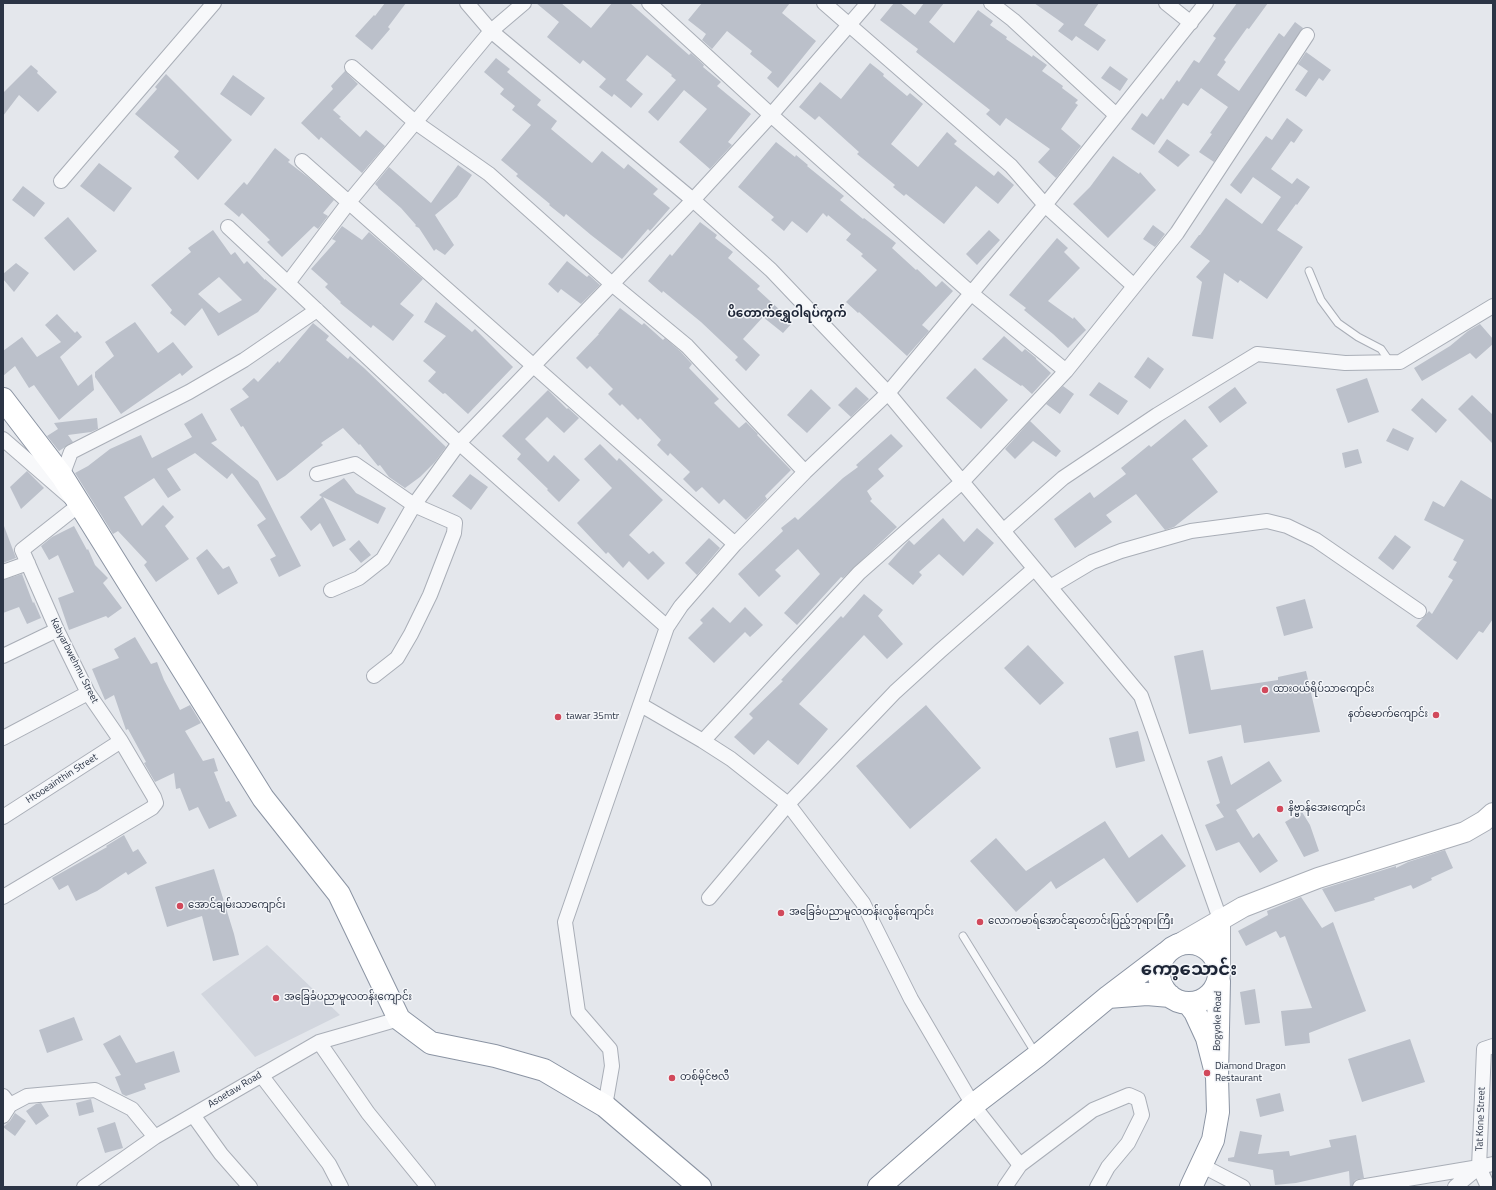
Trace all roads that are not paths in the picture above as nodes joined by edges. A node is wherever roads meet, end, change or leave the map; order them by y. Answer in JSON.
{"nodes":[{"id":1,"x":214,"y":3,"type":"edge"},
{"id":2,"x":467,"y":3,"type":"edge"},
{"id":3,"x":524,"y":3,"type":"edge"},
{"id":4,"x":649,"y":3,"type":"edge"},
{"id":5,"x":824,"y":3,"type":"edge"},
{"id":6,"x":868,"y":3,"type":"edge"},
{"id":7,"x":991,"y":3,"type":"edge"},
{"id":8,"x":1166,"y":3,"type":"edge"},
{"id":9,"x":1206,"y":3,"type":"edge"},
{"id":10,"x":1191,"y":23,"type":"junction"},
{"id":11,"x":848,"y":25,"type":"junction"},
{"id":12,"x":490,"y":31,"type":"junction"},
{"id":13,"x":1307,"y":35,"type":"dead end"},
{"id":14,"x":352,"y":66,"type":"dead end"},
{"id":15,"x":771,"y":115,"type":"junction"},
{"id":16,"x":1116,"y":115,"type":"junction"},
{"id":17,"x":415,"y":122,"type":"junction"},
{"id":18,"x":302,"y":161,"type":"dead end"},
{"id":19,"x":61,"y":181,"type":"dead end"},
{"id":20,"x":694,"y":200,"type":"junction"},
{"id":21,"x":349,"y":202,"type":"junction"},
{"id":22,"x":1045,"y":205,"type":"junction"},
{"id":23,"x":228,"y":227,"type":"dead end"},
{"id":24,"x":1309,"y":271,"type":"dead end"},
{"id":25,"x":288,"y":283,"type":"junction"},
{"id":26,"x":612,"y":284,"type":"junction"},
{"id":27,"x":1134,"y":286,"type":"junction"},
{"id":28,"x":972,"y":294,"type":"junction"},
{"id":29,"x":1493,"y":306,"type":"edge"},
{"id":30,"x":317,"y":310,"type":"junction"},
{"id":31,"x":1390,"y":362,"type":"junction"},
{"id":32,"x":533,"y":366,"type":"junction"},
{"id":33,"x":1066,"y":371,"type":"junction"},
{"id":34,"x":888,"y":393,"type":"junction"},
{"id":35,"x":3,"y":399,"type":"edge"},
{"id":36,"x":3,"y":439,"type":"edge"},
{"id":37,"x":459,"y":443,"type":"junction"},
{"id":38,"x":806,"y":472,"type":"junction"},
{"id":39,"x":317,"y":474,"type":"dead end"},
{"id":40,"x":62,"y":476,"type":"junction"},
{"id":41,"x":962,"y":482,"type":"junction"},
{"id":42,"x":79,"y":505,"type":"junction"},
{"id":43,"x":414,"y":505,"type":"junction"},
{"id":44,"x":1003,"y":531,"type":"junction"},
{"id":45,"x":735,"y":544,"type":"junction"},
{"id":46,"x":28,"y":563,"type":"junction"},
{"id":47,"x":1034,"y":569,"type":"junction"},
{"id":48,"x":3,"y":572,"type":"edge"},
{"id":49,"x":1050,"y":587,"type":"junction"},
{"id":50,"x":331,"y":590,"type":"dead end"},
{"id":51,"x":1419,"y":611,"type":"dead end"},
{"id":52,"x":667,"y":627,"type":"junction"},
{"id":53,"x":57,"y":630,"type":"junction"},
{"id":54,"x":3,"y":656,"type":"edge"},
{"id":55,"x":374,"y":676,"type":"dead end"},
{"id":56,"x":88,"y":693,"type":"junction"},
{"id":57,"x":641,"y":705,"type":"junction"},
{"id":58,"x":3,"y":738,"type":"edge"},
{"id":59,"x":121,"y":741,"type":"junction"},
{"id":60,"x":703,"y":741,"type":"junction"},
{"id":61,"x":788,"y":804,"type":"junction"},
{"id":62,"x":1493,"y":813,"type":"edge"},
{"id":63,"x":3,"y":817,"type":"edge"},
{"id":64,"x":1493,"y":826,"type":"edge"},
{"id":65,"x":1465,"y":832,"type":"junction"},
{"id":66,"x":3,"y":897,"type":"edge"},
{"id":67,"x":709,"y":898,"type":"dead end"},
{"id":68,"x":1220,"y":919,"type":"junction"},
{"id":69,"x":963,"y":936,"type":"dead end"},
{"id":70,"x":1170,"y":950,"type":"junction"},
{"id":71,"x":1219,"y":975,"type":"junction"},
{"id":72,"x":1108,"y":997,"type":"junction"},
{"id":73,"x":1179,"y":1000,"type":"junction"},
{"id":74,"x":399,"y":1019,"type":"junction"},
{"id":75,"x":319,"y":1042,"type":"junction"},
{"id":76,"x":1493,"y":1046,"type":"edge"},
{"id":77,"x":1037,"y":1056,"type":"junction"},
{"id":78,"x":261,"y":1074,"type":"junction"},
{"id":79,"x":1217,"y":1077,"type":"junction"},
{"id":80,"x":973,"y":1105,"type":"junction"},
{"id":81,"x":5,"y":1106,"type":"edge"},
{"id":82,"x":605,"y":1106,"type":"junction"},
{"id":83,"x":192,"y":1115,"type":"junction"},
{"id":84,"x":155,"y":1137,"type":"junction"},
{"id":85,"x":1020,"y":1165,"type":"junction"},
{"id":86,"x":1201,"y":1165,"type":"junction"},
{"id":87,"x":1486,"y":1166,"type":"edge"},
{"id":88,"x":1009,"y":1186,"type":"edge"},
{"id":89,"x":86,"y":1187,"type":"edge"},
{"id":90,"x":250,"y":1187,"type":"edge"},
{"id":91,"x":341,"y":1187,"type":"edge"},
{"id":92,"x":428,"y":1187,"type":"edge"},
{"id":93,"x":700,"y":1187,"type":"edge"},
{"id":94,"x":879,"y":1187,"type":"edge"},
{"id":95,"x":1097,"y":1187,"type":"edge"},
{"id":96,"x":1191,"y":1187,"type":"edge"},
{"id":97,"x":1243,"y":1187,"type":"edge"},
{"id":98,"x":1360,"y":1187,"type":"edge"},
{"id":99,"x":1455,"y":1187,"type":"edge"},
{"id":100,"x":1488,"y":1187,"type":"edge"}],
"edges":[{"from":1,"to":19,"type":"street"},
{"from":2,"to":12,"type":"street"},
{"from":3,"to":12,"type":"street"},
{"from":4,"to":15,"type":"street"},
{"from":5,"to":11,"type":"street"},
{"from":6,"to":11,"type":"street"},
{"from":7,"to":16,"type":"street"},
{"from":8,"to":10,"type":"street"},
{"from":9,"to":10,"type":"street"},
{"from":10,"to":16,"type":"street"},
{"from":11,"to":15,"type":"street"},
{"from":11,"to":22,"type":"street"},
{"from":12,"to":17,"type":"street"},
{"from":12,"to":20,"type":"street"},
{"from":13,"to":27,"type":"street"},
{"from":14,"to":17,"type":"street"},
{"from":15,"to":20,"type":"street"},
{"from":15,"to":28,"type":"street"},
{"from":16,"to":22,"type":"street"},
{"from":17,"to":21,"type":"street"},
{"from":17,"to":26,"type":"street"},
{"from":18,"to":21,"type":"street"},
{"from":20,"to":26,"type":"street"},
{"from":20,"to":34,"type":"street"},
{"from":21,"to":25,"type":"street"},
{"from":21,"to":32,"type":"street"},
{"from":22,"to":27,"type":"street"},
{"from":22,"to":28,"type":"street"},
{"from":23,"to":25,"type":"street"},
{"from":24,"to":31,"type":"lane"},
{"from":25,"to":30,"type":"street"},
{"from":26,"to":32,"type":"street"},
{"from":26,"to":38,"type":"street"},
{"from":27,"to":33,"type":"street"},
{"from":28,"to":33,"type":"street"},
{"from":28,"to":34,"type":"street"},
{"from":29,"to":31,"type":"street"},
{"from":30,"to":37,"type":"street"},
{"from":30,"to":40,"type":"street"},
{"from":31,"to":44,"type":"street"},
{"from":32,"to":37,"type":"street"},
{"from":32,"to":45,"type":"street"},
{"from":33,"to":41,"type":"street"},
{"from":34,"to":38,"type":"street"},
{"from":34,"to":41,"type":"street"},
{"from":35,"to":40,"type":"highway"},
{"from":36,"to":42,"type":"street"},
{"from":37,"to":43,"type":"street"},
{"from":37,"to":52,"type":"street"},
{"from":38,"to":45,"type":"street"},
{"from":39,"to":43,"type":"street"},
{"from":40,"to":42,"type":"highway"},
{"from":41,"to":44,"type":"street"},
{"from":41,"to":60,"type":"street"},
{"from":42,"to":46,"type":"street","name":"Kabyarbwehmu Street"},
{"from":42,"to":74,"type":"highway"},
{"from":43,"to":50,"type":"street"},
{"from":43,"to":55,"type":"street"},
{"from":44,"to":47,"type":"street"},
{"from":45,"to":52,"type":"street"},
{"from":46,"to":48,"type":"street"},
{"from":46,"to":53,"type":"street","name":"Kabyarbwehmu Street"},
{"from":47,"to":49,"type":"street"},
{"from":47,"to":61,"type":"street"},
{"from":49,"to":51,"type":"street"},
{"from":49,"to":68,"type":"street"},
{"from":52,"to":57,"type":"street"},
{"from":53,"to":54,"type":"street"},
{"from":53,"to":56,"type":"street","name":"Kabyarbwehmu Street"},
{"from":56,"to":58,"type":"street"},
{"from":56,"to":59,"type":"street","name":"Kabyarbwehmu Street"},
{"from":57,"to":60,"type":"street"},
{"from":57,"to":82,"type":"street"},
{"from":59,"to":63,"type":"street","name":"Htooeainthin Street"},
{"from":59,"to":66,"type":"street","name":"Kabyarbwehmu Street"},
{"from":60,"to":61,"type":"street"},
{"from":61,"to":67,"type":"street"},
{"from":61,"to":80,"type":"street"},
{"from":62,"to":65,"type":"street"},
{"from":64,"to":65,"type":"street"},
{"from":65,"to":68,"type":"street"},
{"from":68,"to":70,"type":"street"},
{"from":68,"to":71,"type":"street"},
{"from":69,"to":77,"type":"lane"},
{"from":70,"to":71,"type":"highway","name":"Bogyoke Road"},
{"from":70,"to":72,"type":"highway","name":"Bogyoke Road"},
{"from":70,"to":73,"type":"highway","name":"Bogyoke Road"},
{"from":71,"to":73,"type":"highway","name":"Bogyoke Road"},
{"from":71,"to":79,"type":"highway","name":"Bogyoke Road"},
{"from":72,"to":73,"type":"highway","name":"Bogyoke Road"},
{"from":72,"to":77,"type":"highway"},
{"from":73,"to":79,"type":"highway","name":"Bogyoke Road"},
{"from":74,"to":75,"type":"street","name":"Asoetaw Road"},
{"from":74,"to":82,"type":"highway"},
{"from":75,"to":78,"type":"street","name":"Asoetaw Road"},
{"from":75,"to":92,"type":"street"},
{"from":76,"to":87,"type":"street","name":"Tat Kone Street"},
{"from":77,"to":80,"type":"highway"},
{"from":78,"to":83,"type":"street","name":"Asoetaw Road"},
{"from":78,"to":91,"type":"street"},
{"from":79,"to":86,"type":"highway"},
{"from":80,"to":85,"type":"street"},
{"from":80,"to":94,"type":"highway"},
{"from":81,"to":84,"type":"street"},
{"from":82,"to":93,"type":"highway"},
{"from":83,"to":84,"type":"street","name":"Asoetaw Road"},
{"from":83,"to":90,"type":"street"},
{"from":84,"to":89,"type":"street","name":"Asoetaw Road"},
{"from":85,"to":88,"type":"street"},
{"from":85,"to":95,"type":"street"},
{"from":86,"to":96,"type":"highway"},
{"from":86,"to":97,"type":"street"},
{"from":87,"to":98,"type":"street"},
{"from":87,"to":99,"type":"street"},
{"from":87,"to":100,"type":"street"}]}
